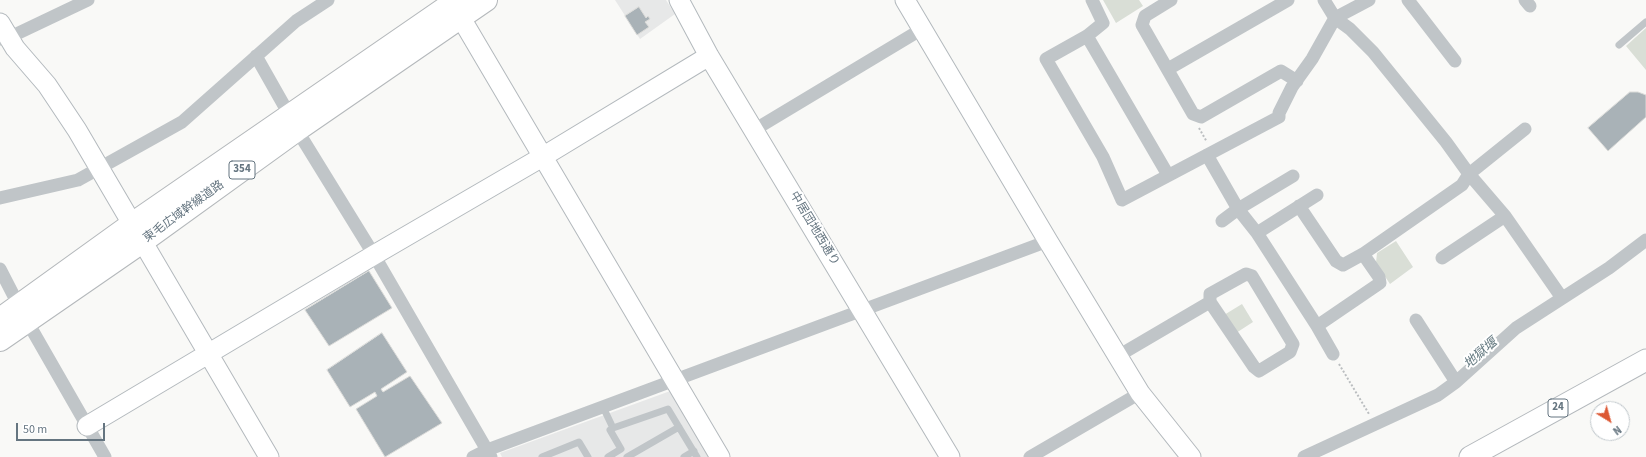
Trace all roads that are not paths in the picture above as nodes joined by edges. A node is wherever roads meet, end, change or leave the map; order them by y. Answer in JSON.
{"nodes":[{"id":1,"x":88,"y":0,"type":"edge"},
{"id":2,"x":328,"y":0,"type":"edge"},
{"id":3,"x":486,"y":0,"type":"edge"},
{"id":4,"x":679,"y":0,"type":"edge"},
{"id":5,"x":905,"y":0,"type":"edge"},
{"id":6,"x":1092,"y":0,"type":"edge"},
{"id":7,"x":1171,"y":0,"type":"edge"},
{"id":8,"x":1288,"y":0,"type":"edge"},
{"id":9,"x":1324,"y":0,"type":"edge"},
{"id":10,"x":1369,"y":0,"type":"edge"},
{"id":11,"x":1408,"y":0,"type":"edge"},
{"id":12,"x":455,"y":5,"type":"edge"},
{"id":13,"x":1335,"y":18,"type":"junction"},
{"id":14,"x":1646,"y":22,"type":"edge"},
{"id":15,"x":922,"y":29,"type":"junction"},
{"id":16,"x":2,"y":33,"type":"edge"},
{"id":17,"x":1087,"y":36,"type":"junction"},
{"id":18,"x":1619,"y":45,"type":"dead end"},
{"id":19,"x":256,"y":56,"type":"junction"},
{"id":20,"x":709,"y":56,"type":"junction"},
{"id":21,"x":1455,"y":61,"type":"dead end"},
{"id":22,"x":1168,"y":69,"type":"junction"},
{"id":23,"x":1297,"y":81,"type":"junction"},
{"id":24,"x":294,"y":123,"type":"junction"},
{"id":25,"x":1525,"y":129,"type":"dead end"},
{"id":26,"x":754,"y":130,"type":"junction"},
{"id":27,"x":1209,"y":154,"type":"junction"},
{"id":28,"x":544,"y":156,"type":"junction"},
{"id":29,"x":100,"y":168,"type":"junction"},
{"id":30,"x":1469,"y":174,"type":"junction"},
{"id":31,"x":1168,"y":175,"type":"junction"},
{"id":32,"x":1293,"y":176,"type":"dead end"},
{"id":33,"x":1317,"y":196,"type":"dead end"},
{"id":34,"x":0,"y":198,"type":"edge"},
{"id":35,"x":1299,"y":206,"type":"junction"},
{"id":36,"x":1238,"y":209,"type":"junction"},
{"id":37,"x":1505,"y":216,"type":"junction"},
{"id":38,"x":1222,"y":222,"type":"dead end"},
{"id":39,"x":137,"y":233,"type":"junction"},
{"id":40,"x":1257,"y":233,"type":"junction"},
{"id":41,"x":1646,"y":240,"type":"edge"},
{"id":42,"x":1048,"y":241,"type":"junction"},
{"id":43,"x":1363,"y":254,"type":"junction"},
{"id":44,"x":374,"y":255,"type":"junction"},
{"id":45,"x":1442,"y":258,"type":"dead end"},
{"id":46,"x":0,"y":269,"type":"edge"},
{"id":47,"x":1562,"y":298,"type":"junction"},
{"id":48,"x":1210,"y":302,"type":"junction"},
{"id":49,"x":863,"y":311,"type":"junction"},
{"id":50,"x":23,"y":314,"type":"junction"},
{"id":51,"x":0,"y":319,"type":"edge"},
{"id":52,"x":1416,"y":320,"type":"dead end"},
{"id":53,"x":1317,"y":326,"type":"junction"},
{"id":54,"x":0,"y":340,"type":"edge"},
{"id":55,"x":208,"y":354,"type":"junction"},
{"id":56,"x":1333,"y":354,"type":"road end"},
{"id":57,"x":1118,"y":356,"type":"junction"},
{"id":58,"x":1645,"y":361,"type":"edge"},
{"id":59,"x":674,"y":381,"type":"junction"},
{"id":60,"x":1456,"y":382,"type":"junction"},
{"id":61,"x":1140,"y":393,"type":"junction"},
{"id":62,"x":603,"y":407,"type":"junction"},
{"id":63,"x":87,"y":426,"type":"junction"},
{"id":64,"x":679,"y":427,"type":"junction"},
{"id":65,"x":613,"y":428,"type":"junction"},
{"id":66,"x":621,"y":449,"type":"junction"},
{"id":67,"x":489,"y":454,"type":"edge"},
{"id":68,"x":696,"y":454,"type":"edge"},
{"id":69,"x":105,"y":457,"type":"edge"},
{"id":70,"x":269,"y":457,"type":"edge"},
{"id":71,"x":473,"y":457,"type":"edge"},
{"id":72,"x":542,"y":457,"type":"edge"},
{"id":73,"x":588,"y":457,"type":"edge"},
{"id":74,"x":608,"y":457,"type":"edge"},
{"id":75,"x":626,"y":457,"type":"edge"},
{"id":76,"x":684,"y":457,"type":"edge"},
{"id":77,"x":720,"y":457,"type":"edge"},
{"id":78,"x":950,"y":457,"type":"edge"},
{"id":79,"x":1030,"y":457,"type":"edge"},
{"id":80,"x":1191,"y":457,"type":"edge"},
{"id":81,"x":1304,"y":457,"type":"edge"},
{"id":82,"x":1470,"y":457,"type":"edge"}],
"edges":[{"from":1,"to":16,"type":"street"},
{"from":2,"to":19,"type":"street"},
{"from":3,"to":12,"type":"highway","name":"東毛広域幹線道路","number":"354"},
{"from":4,"to":20,"type":"street","name":"中居団地西通り"},
{"from":5,"to":15,"type":"street"},
{"from":6,"to":17,"type":"street"},
{"from":7,"to":22,"type":"street"},
{"from":8,"to":22,"type":"street"},
{"from":9,"to":13,"type":"street"},
{"from":10,"to":13,"type":"street"},
{"from":11,"to":21,"type":"street"},
{"from":12,"to":24,"type":"highway","name":"東毛広域幹線道路","number":"354"},
{"from":12,"to":28,"type":"street"},
{"from":13,"to":23,"type":"street"},
{"from":13,"to":30,"type":"street"},
{"from":14,"to":18,"type":"lane"},
{"from":15,"to":26,"type":"street"},
{"from":15,"to":42,"type":"street"},
{"from":16,"to":29,"type":"street"},
{"from":17,"to":31,"type":"street"},
{"from":17,"to":31,"type":"street"},
{"from":19,"to":24,"type":"street"},
{"from":19,"to":29,"type":"street"},
{"from":20,"to":26,"type":"street","name":"中居団地西通り"},
{"from":20,"to":28,"type":"street"},
{"from":22,"to":23,"type":"street"},
{"from":23,"to":27,"type":"street"},
{"from":24,"to":39,"type":"highway","name":"東毛広域幹線道路","number":"354"},
{"from":24,"to":44,"type":"street"},
{"from":25,"to":30,"type":"street"},
{"from":26,"to":49,"type":"street","name":"中居団地西通り"},
{"from":27,"to":31,"type":"street"},
{"from":27,"to":36,"type":"street"},
{"from":28,"to":44,"type":"street"},
{"from":28,"to":59,"type":"street"},
{"from":29,"to":34,"type":"street"},
{"from":29,"to":39,"type":"street"},
{"from":30,"to":37,"type":"street"},
{"from":30,"to":43,"type":"street"},
{"from":32,"to":36,"type":"street"},
{"from":33,"to":35,"type":"street"},
{"from":35,"to":40,"type":"street"},
{"from":35,"to":43,"type":"street"},
{"from":36,"to":38,"type":"street"},
{"from":36,"to":40,"type":"street"},
{"from":37,"to":45,"type":"street"},
{"from":37,"to":47,"type":"street"},
{"from":39,"to":50,"type":"highway","name":"東毛広域幹線道路","number":"354"},
{"from":39,"to":55,"type":"street"},
{"from":40,"to":53,"type":"street"},
{"from":41,"to":47,"type":"street"},
{"from":42,"to":49,"type":"street"},
{"from":42,"to":57,"type":"street"},
{"from":43,"to":53,"type":"street"},
{"from":44,"to":55,"type":"street"},
{"from":44,"to":67,"type":"street"},
{"from":46,"to":50,"type":"street"},
{"from":47,"to":60,"type":"street"},
{"from":48,"to":48,"type":"street"},
{"from":48,"to":57,"type":"street"},
{"from":49,"to":59,"type":"street"},
{"from":49,"to":78,"type":"street","name":"中居団地西通り"},
{"from":50,"to":51,"type":"highway","name":"東毛広域幹線道路","number":"354"},
{"from":50,"to":54,"type":"highway","name":"東毛広域幹線道路","number":"354"},
{"from":50,"to":63,"type":"street"},
{"from":52,"to":60,"type":"street"},
{"from":53,"to":56,"type":"street"},
{"from":55,"to":63,"type":"street"},
{"from":55,"to":70,"type":"street"},
{"from":57,"to":61,"type":"street"},
{"from":58,"to":82,"type":"main road","number":"24"},
{"from":59,"to":62,"type":"street"},
{"from":59,"to":77,"type":"street"},
{"from":60,"to":81,"type":"street"},
{"from":61,"to":79,"type":"street"},
{"from":61,"to":80,"type":"street"},
{"from":62,"to":65,"type":"lane"},
{"from":62,"to":67,"type":"street"},
{"from":63,"to":69,"type":"street"},
{"from":64,"to":65,"type":"lane"},
{"from":64,"to":68,"type":"lane"},
{"from":64,"to":75,"type":"lane"},
{"from":65,"to":66,"type":"lane"},
{"from":66,"to":74,"type":"lane"},
{"from":66,"to":75,"type":"lane"},
{"from":67,"to":71,"type":"street"},
{"from":68,"to":76,"type":"lane"},
{"from":72,"to":73,"type":"lane"}]}
